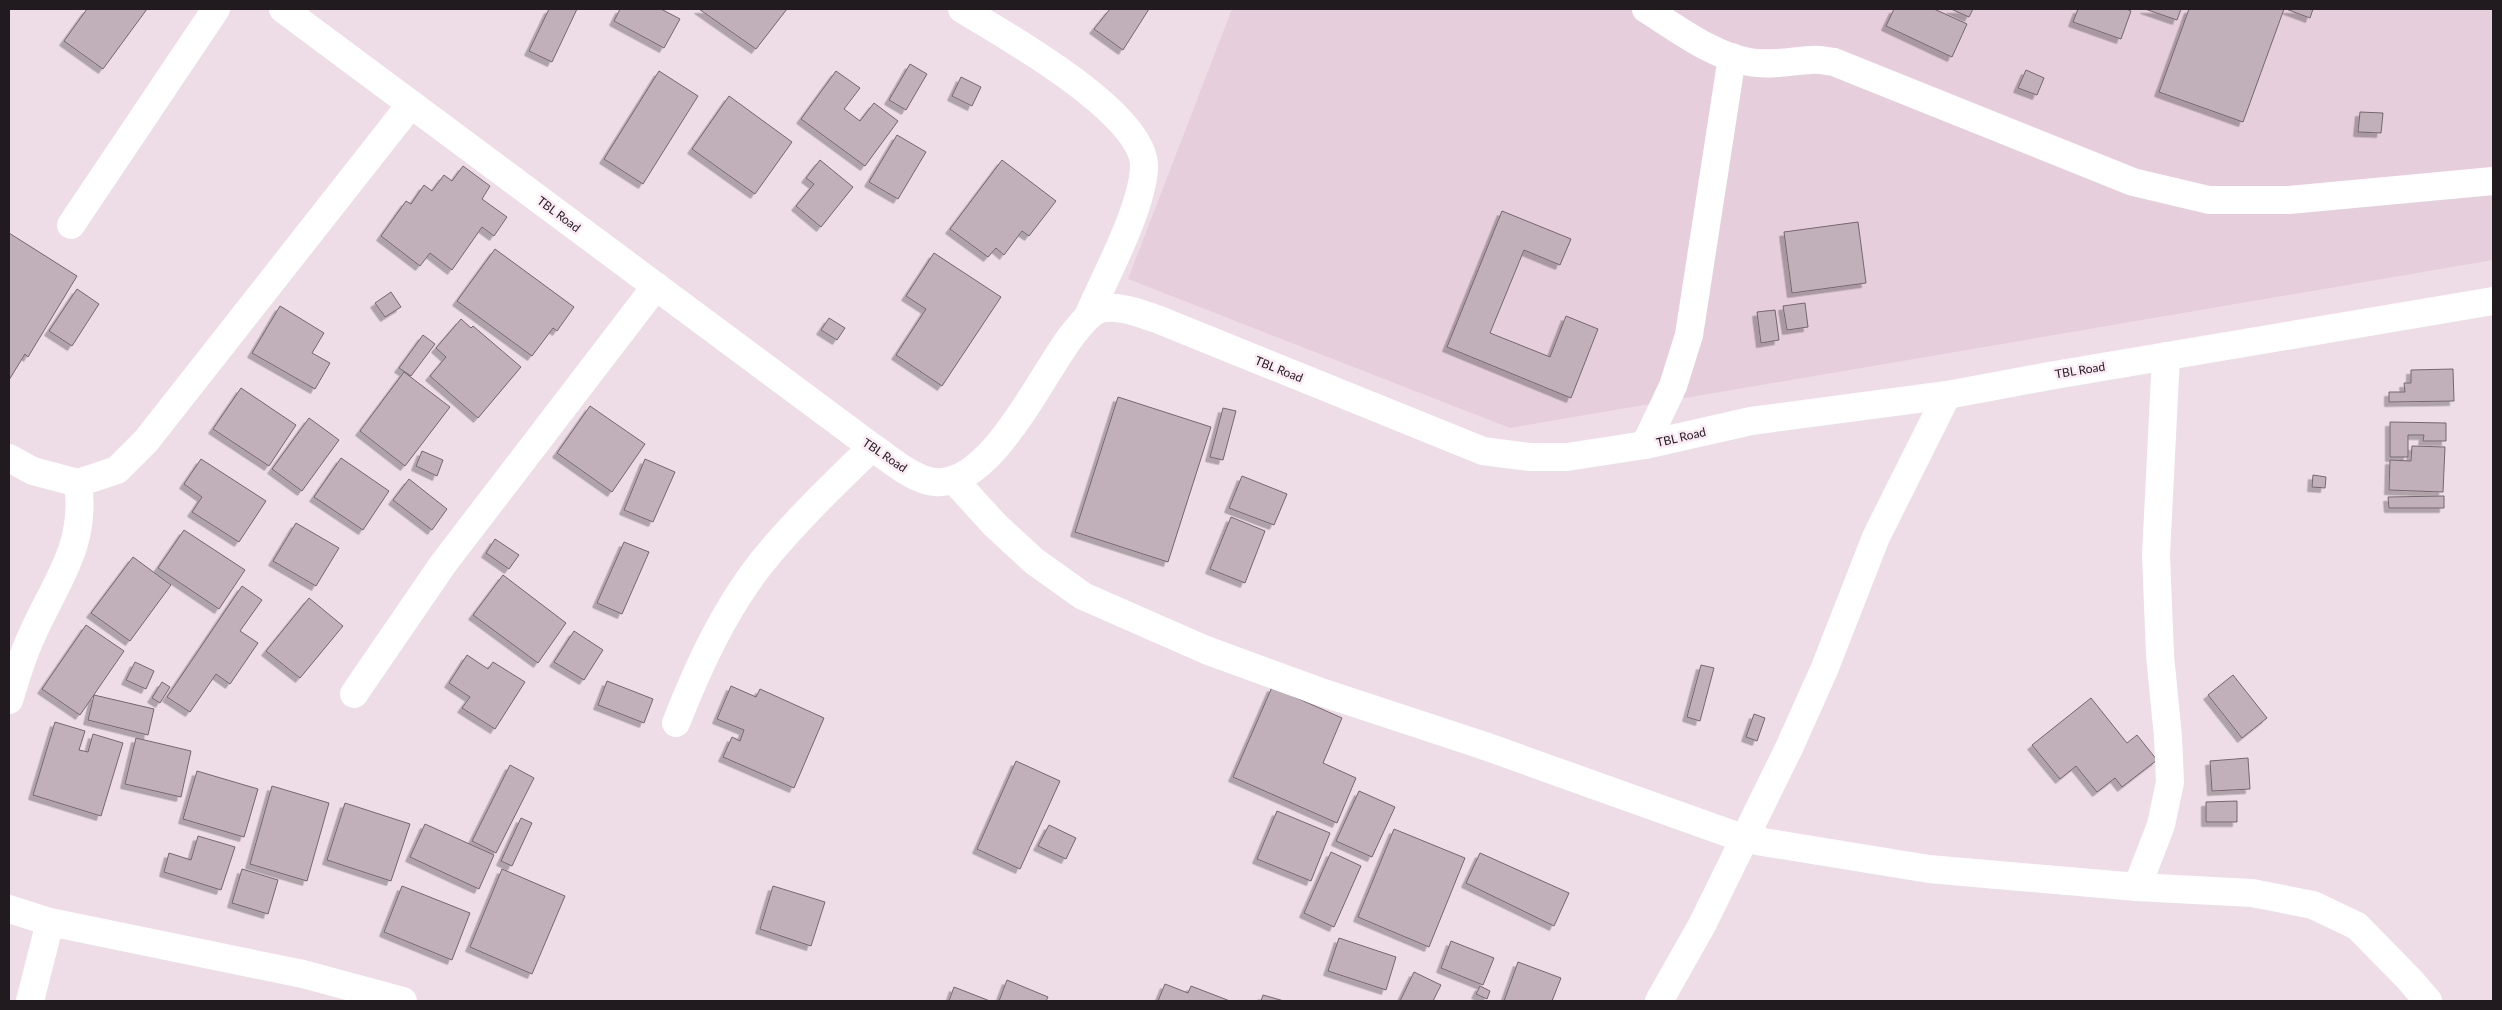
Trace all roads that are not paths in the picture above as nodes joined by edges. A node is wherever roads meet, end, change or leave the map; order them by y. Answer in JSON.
{"nodes":[{"id":1,"x":216,"y":9,"type":"edge"},
{"id":2,"x":283,"y":9,"type":"edge"},
{"id":3,"x":962,"y":9,"type":"edge"},
{"id":4,"x":1646,"y":9,"type":"edge"},
{"id":5,"x":1732,"y":57,"type":"junction"},
{"id":6,"x":411,"y":104,"type":"junction"},
{"id":7,"x":2493,"y":181,"type":"edge"},
{"id":8,"x":71,"y":225,"type":"dead end"},
{"id":9,"x":656,"y":286,"type":"junction"},
{"id":10,"x":2493,"y":302,"type":"edge"},
{"id":11,"x":1088,"y":316,"type":"junction"},
{"id":12,"x":2166,"y":356,"type":"junction"},
{"id":13,"x":1948,"y":395,"type":"junction"},
{"id":14,"x":1646,"y":445,"type":"junction"},
{"id":15,"x":872,"y":447,"type":"junction"},
{"id":16,"x":9,"y":458,"type":"edge"},
{"id":17,"x":954,"y":480,"type":"junction"},
{"id":18,"x":78,"y":483,"type":"junction"},
{"id":19,"x":354,"y":694,"type":"dead end"},
{"id":20,"x":9,"y":700,"type":"edge"},
{"id":21,"x":676,"y":723,"type":"dead end"},
{"id":22,"x":1745,"y":839,"type":"junction"},
{"id":23,"x":2138,"y":887,"type":"junction"},
{"id":24,"x":9,"y":909,"type":"edge"},
{"id":25,"x":50,"y":922,"type":"junction"},
{"id":26,"x":30,"y":1001,"type":"edge"},
{"id":27,"x":403,"y":1001,"type":"edge"},
{"id":28,"x":1659,"y":1001,"type":"edge"},
{"id":29,"x":2428,"y":1001,"type":"edge"}],
"edges":[{"from":1,"to":8,"type":"street"},
{"from":2,"to":6,"type":"street","name":"TBL Road"},
{"from":3,"to":11,"type":"street"},
{"from":4,"to":5,"type":"street"},
{"from":5,"to":7,"type":"street"},
{"from":5,"to":14,"type":"street"},
{"from":6,"to":9,"type":"street","name":"TBL Road"},
{"from":6,"to":18,"type":"street"},
{"from":9,"to":15,"type":"street","name":"TBL Road"},
{"from":9,"to":19,"type":"street"},
{"from":10,"to":12,"type":"street","name":"TBL Road"},
{"from":11,"to":14,"type":"street","name":"TBL Road"},
{"from":11,"to":17,"type":"street","name":"TBL Road"},
{"from":12,"to":13,"type":"street","name":"TBL Road"},
{"from":12,"to":23,"type":"street"},
{"from":13,"to":14,"type":"street","name":"TBL Road"},
{"from":13,"to":22,"type":"street"},
{"from":15,"to":17,"type":"street","name":"TBL Road"},
{"from":15,"to":21,"type":"street"},
{"from":16,"to":18,"type":"street"},
{"from":17,"to":22,"type":"street"},
{"from":18,"to":20,"type":"street"},
{"from":22,"to":23,"type":"street"},
{"from":22,"to":28,"type":"street"},
{"from":23,"to":29,"type":"street"},
{"from":24,"to":25,"type":"street"},
{"from":25,"to":26,"type":"street"},
{"from":25,"to":27,"type":"street"}]}
